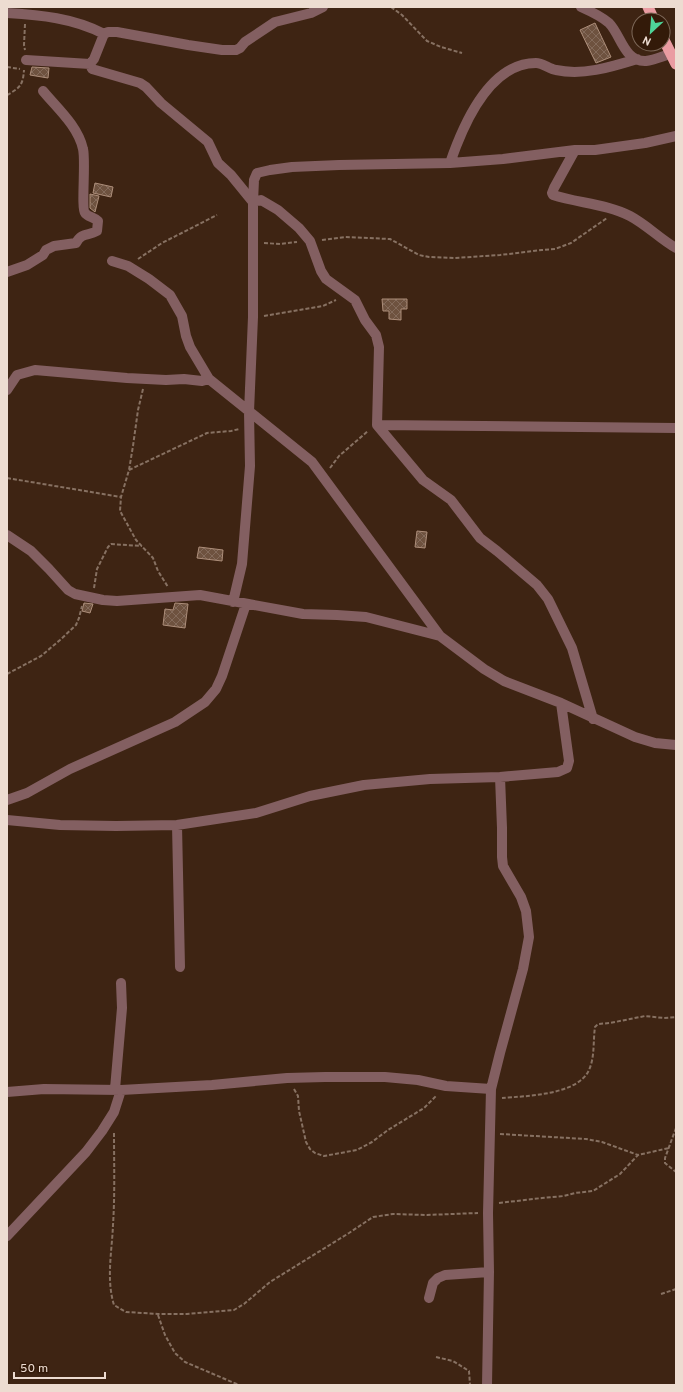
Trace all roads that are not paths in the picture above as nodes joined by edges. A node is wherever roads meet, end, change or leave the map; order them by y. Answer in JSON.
{"nodes":[{"id":1,"x":323,"y":7,"type":"edge"},
{"id":2,"x":581,"y":7,"type":"edge"},
{"id":3,"x":7,"y":13,"type":"edge"},
{"id":4,"x":104,"y":34,"type":"junction"},
{"id":5,"x":670,"y":54,"type":"joint"},
{"id":6,"x":637,"y":59,"type":"junction"},
{"id":7,"x":26,"y":60,"type":"dead end"},
{"id":8,"x":90,"y":64,"type":"junction"},
{"id":9,"x":676,"y":64,"type":"edge"},
{"id":10,"x":43,"y":91,"type":"dead end"},
{"id":11,"x":676,"y":136,"type":"edge"},
{"id":12,"x":575,"y":150,"type":"junction"},
{"id":13,"x":450,"y":163,"type":"junction"},
{"id":14,"x":253,"y":202,"type":"junction"},
{"id":15,"x":676,"y":248,"type":"edge"},
{"id":16,"x":112,"y":261,"type":"dead end"},
{"id":17,"x":7,"y":272,"type":"edge"},
{"id":18,"x":209,"y":379,"type":"junction"},
{"id":19,"x":7,"y":390,"type":"edge"},
{"id":20,"x":250,"y":412,"type":"junction"},
{"id":21,"x":377,"y":425,"type":"junction"},
{"id":22,"x":676,"y":428,"type":"edge"},
{"id":23,"x":7,"y":535,"type":"edge"},
{"id":24,"x":233,"y":602,"type":"junction"},
{"id":25,"x":246,"y":604,"type":"junction"},
{"id":26,"x":440,"y":636,"type":"junction"},
{"id":27,"x":561,"y":703,"type":"junction"},
{"id":28,"x":593,"y":719,"type":"junction"},
{"id":29,"x":676,"y":744,"type":"edge"},
{"id":30,"x":500,"y":778,"type":"junction"},
{"id":31,"x":7,"y":800,"type":"edge"},
{"id":32,"x":7,"y":820,"type":"edge"},
{"id":33,"x":177,"y":825,"type":"junction"},
{"id":34,"x":180,"y":967,"type":"dead end"},
{"id":35,"x":121,"y":983,"type":"dead end"},
{"id":36,"x":118,"y":1090,"type":"junction"},
{"id":37,"x":7,"y":1092,"type":"edge"},
{"id":38,"x":491,"y":1094,"type":"junction"},
{"id":39,"x":7,"y":1236,"type":"edge"},
{"id":40,"x":489,"y":1272,"type":"junction"},
{"id":41,"x":429,"y":1298,"type":"dead end"},
{"id":42,"x":487,"y":1385,"type":"edge"}],
"edges":[{"from":1,"to":4,"type":"street"},
{"from":2,"to":6,"type":"street"},
{"from":3,"to":4,"type":"street"},
{"from":4,"to":8,"type":"street"},
{"from":5,"to":6,"type":"street"},
{"from":5,"to":9,"type":"highway"},
{"from":6,"to":13,"type":"street"},
{"from":7,"to":8,"type":"street"},
{"from":8,"to":14,"type":"street"},
{"from":10,"to":17,"type":"street"},
{"from":11,"to":12,"type":"street"},
{"from":12,"to":13,"type":"street"},
{"from":12,"to":15,"type":"street"},
{"from":13,"to":14,"type":"street"},
{"from":14,"to":20,"type":"street"},
{"from":14,"to":21,"type":"street"},
{"from":16,"to":18,"type":"street"},
{"from":18,"to":19,"type":"street"},
{"from":18,"to":20,"type":"street"},
{"from":20,"to":24,"type":"street"},
{"from":20,"to":26,"type":"street"},
{"from":21,"to":22,"type":"street"},
{"from":21,"to":28,"type":"street"},
{"from":23,"to":24,"type":"street"},
{"from":24,"to":25,"type":"street"},
{"from":25,"to":26,"type":"street"},
{"from":25,"to":31,"type":"street"},
{"from":26,"to":27,"type":"street"},
{"from":27,"to":28,"type":"street"},
{"from":27,"to":30,"type":"street"},
{"from":28,"to":29,"type":"street"},
{"from":30,"to":33,"type":"street"},
{"from":30,"to":38,"type":"street"},
{"from":32,"to":33,"type":"street"},
{"from":33,"to":34,"type":"street"},
{"from":35,"to":36,"type":"street"},
{"from":36,"to":37,"type":"street"},
{"from":36,"to":38,"type":"street"},
{"from":36,"to":39,"type":"street"},
{"from":38,"to":40,"type":"street"},
{"from":40,"to":41,"type":"street"},
{"from":40,"to":42,"type":"street"}]}
